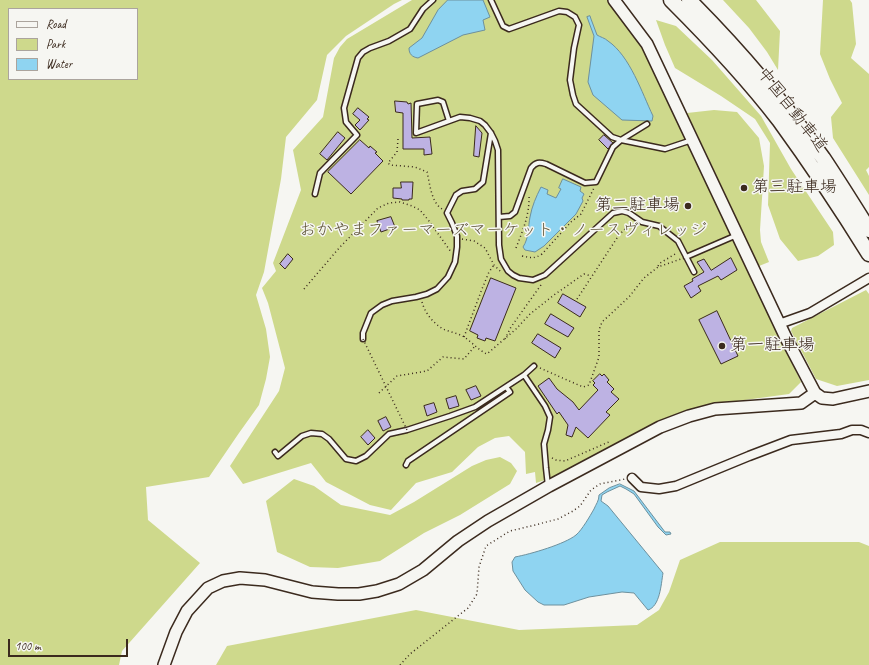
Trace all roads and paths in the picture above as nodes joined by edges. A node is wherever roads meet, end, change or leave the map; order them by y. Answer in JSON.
{"nodes":[{"id":1,"x":433,"y":0,"type":"edge"},
{"id":2,"x":491,"y":0,"type":"edge"},
{"id":3,"x":614,"y":0,"type":"edge"},
{"id":4,"x":663,"y":0,"type":"edge"},
{"id":5,"x":671,"y":0,"type":"edge"},
{"id":6,"x":689,"y":0,"type":"edge"},
{"id":7,"x":707,"y":36,"type":"junction"},
{"id":8,"x":449,"y":121,"type":"junction"},
{"id":9,"x":647,"y":124,"type":"dead end"},
{"id":10,"x":491,"y":133,"type":"junction"},
{"id":11,"x":398,"y":139,"type":"dead end"},
{"id":12,"x":692,"y":139,"type":"junction"},
{"id":13,"x":621,"y":140,"type":"junction"},
{"id":14,"x":596,"y":182,"type":"junction"},
{"id":15,"x":525,"y":184,"type":"junction"},
{"id":16,"x":316,"y":194,"type":"dead end"},
{"id":17,"x":447,"y":213,"type":"junction"},
{"id":18,"x":499,"y":217,"type":"junction"},
{"id":19,"x":639,"y":220,"type":"junction"},
{"id":20,"x":869,"y":230,"type":"edge"},
{"id":21,"x":737,"y":235,"type":"junction"},
{"id":22,"x":457,"y":238,"type":"junction"},
{"id":23,"x":516,"y":248,"type":"dead end"},
{"id":24,"x":683,"y":250,"type":"junction"},
{"id":25,"x":869,"y":254,"type":"edge"},
{"id":26,"x":522,"y":256,"type":"dead end"},
{"id":27,"x":686,"y":257,"type":"junction"},
{"id":28,"x":455,"y":259,"type":"junction"},
{"id":29,"x":494,"y":265,"type":"junction"},
{"id":30,"x":658,"y":267,"type":"junction"},
{"id":31,"x":694,"y":272,"type":"dead end"},
{"id":32,"x":513,"y":275,"type":"junction"},
{"id":33,"x":541,"y":276,"type":"junction"},
{"id":34,"x":592,"y":276,"type":"junction"},
{"id":35,"x":869,"y":278,"type":"edge"},
{"id":36,"x":304,"y":289,"type":"dead end"},
{"id":37,"x":421,"y":296,"type":"junction"},
{"id":38,"x":577,"y":299,"type":"dead end"},
{"id":39,"x":779,"y":324,"type":"junction"},
{"id":40,"x":464,"y":337,"type":"junction"},
{"id":41,"x":363,"y":339,"type":"joint"},
{"id":42,"x":504,"y":341,"type":"junction"},
{"id":43,"x":475,"y":346,"type":"junction"},
{"id":44,"x":534,"y":366,"type":"joint"},
{"id":45,"x":524,"y":375,"type":"junction"},
{"id":46,"x":506,"y":387,"type":"junction"},
{"id":47,"x":869,"y":391,"type":"edge"},
{"id":48,"x":378,"y":393,"type":"dead end"},
{"id":49,"x":815,"y":393,"type":"junction"},
{"id":50,"x":407,"y":430,"type":"junction"},
{"id":51,"x":869,"y":433,"type":"edge"},
{"id":52,"x":614,"y":440,"type":"dead end"},
{"id":53,"x":275,"y":452,"type":"dead end"},
{"id":54,"x":545,"y":455,"type":"junction"},
{"id":55,"x":406,"y":465,"type":"dead end"},
{"id":56,"x":632,"y":478,"type":"joint"},
{"id":57,"x":548,"y":486,"type":"junction"},
{"id":58,"x":164,"y":665,"type":"edge"},
{"id":59,"x":400,"y":665,"type":"edge"}],
"edges":[{"from":1,"to":16,"type":"lane"},
{"from":2,"to":13,"type":"lane"},
{"from":3,"to":12,"type":"street"},
{"from":4,"to":7,"type":"highway"},
{"from":5,"to":7,"type":"highway","name":"中国自動車道"},
{"from":6,"to":20,"type":"highway","name":"中国自動車道"},
{"from":7,"to":25,"type":"highway","name":"中国自動車道"},
{"from":8,"to":8,"type":"lane"},
{"from":8,"to":10,"type":"lane"},
{"from":9,"to":13,"type":"lane"},
{"from":10,"to":17,"type":"lane"},
{"from":10,"to":18,"type":"lane"},
{"from":11,"to":17,"type":"path"},
{"from":12,"to":13,"type":"lane"},
{"from":12,"to":21,"type":"street"},
{"from":13,"to":14,"type":"lane"},
{"from":14,"to":15,"type":"lane"},
{"from":14,"to":26,"type":"path"},
{"from":15,"to":18,"type":"lane"},
{"from":15,"to":23,"type":"path"},
{"from":17,"to":22,"type":"lane"},
{"from":18,"to":32,"type":"lane"},
{"from":19,"to":24,"type":"lane"},
{"from":19,"to":33,"type":"lane"},
{"from":19,"to":34,"type":"path"},
{"from":21,"to":27,"type":"lane"},
{"from":21,"to":39,"type":"street"},
{"from":22,"to":28,"type":"lane"},
{"from":22,"to":29,"type":"path"},
{"from":24,"to":27,"type":"lane"},
{"from":24,"to":30,"type":"path"},
{"from":27,"to":30,"type":"path"},
{"from":27,"to":31,"type":"lane"},
{"from":28,"to":36,"type":"path"},
{"from":28,"to":37,"type":"lane"},
{"from":29,"to":32,"type":"path"},
{"from":29,"to":40,"type":"path"},
{"from":30,"to":44,"type":"path"},
{"from":32,"to":33,"type":"lane"},
{"from":33,"to":42,"type":"path"},
{"from":34,"to":38,"type":"path"},
{"from":34,"to":42,"type":"path"},
{"from":35,"to":39,"type":"street"},
{"from":37,"to":40,"type":"path"},
{"from":37,"to":41,"type":"lane"},
{"from":39,"to":49,"type":"street"},
{"from":40,"to":43,"type":"path"},
{"from":41,"to":50,"type":"path","bridge":true},
{"from":42,"to":43,"type":"path"},
{"from":43,"to":48,"type":"path"},
{"from":44,"to":45,"type":"lane"},
{"from":45,"to":46,"type":"lane"},
{"from":45,"to":54,"type":"lane"},
{"from":46,"to":50,"type":"lane"},
{"from":46,"to":55,"type":"lane"},
{"from":47,"to":49,"type":"street"},
{"from":49,"to":57,"type":"street"},
{"from":50,"to":53,"type":"lane"},
{"from":51,"to":56,"type":"street"},
{"from":52,"to":54,"type":"path"},
{"from":54,"to":57,"type":"lane"},
{"from":56,"to":59,"type":"path"},
{"from":57,"to":58,"type":"street"}]}
